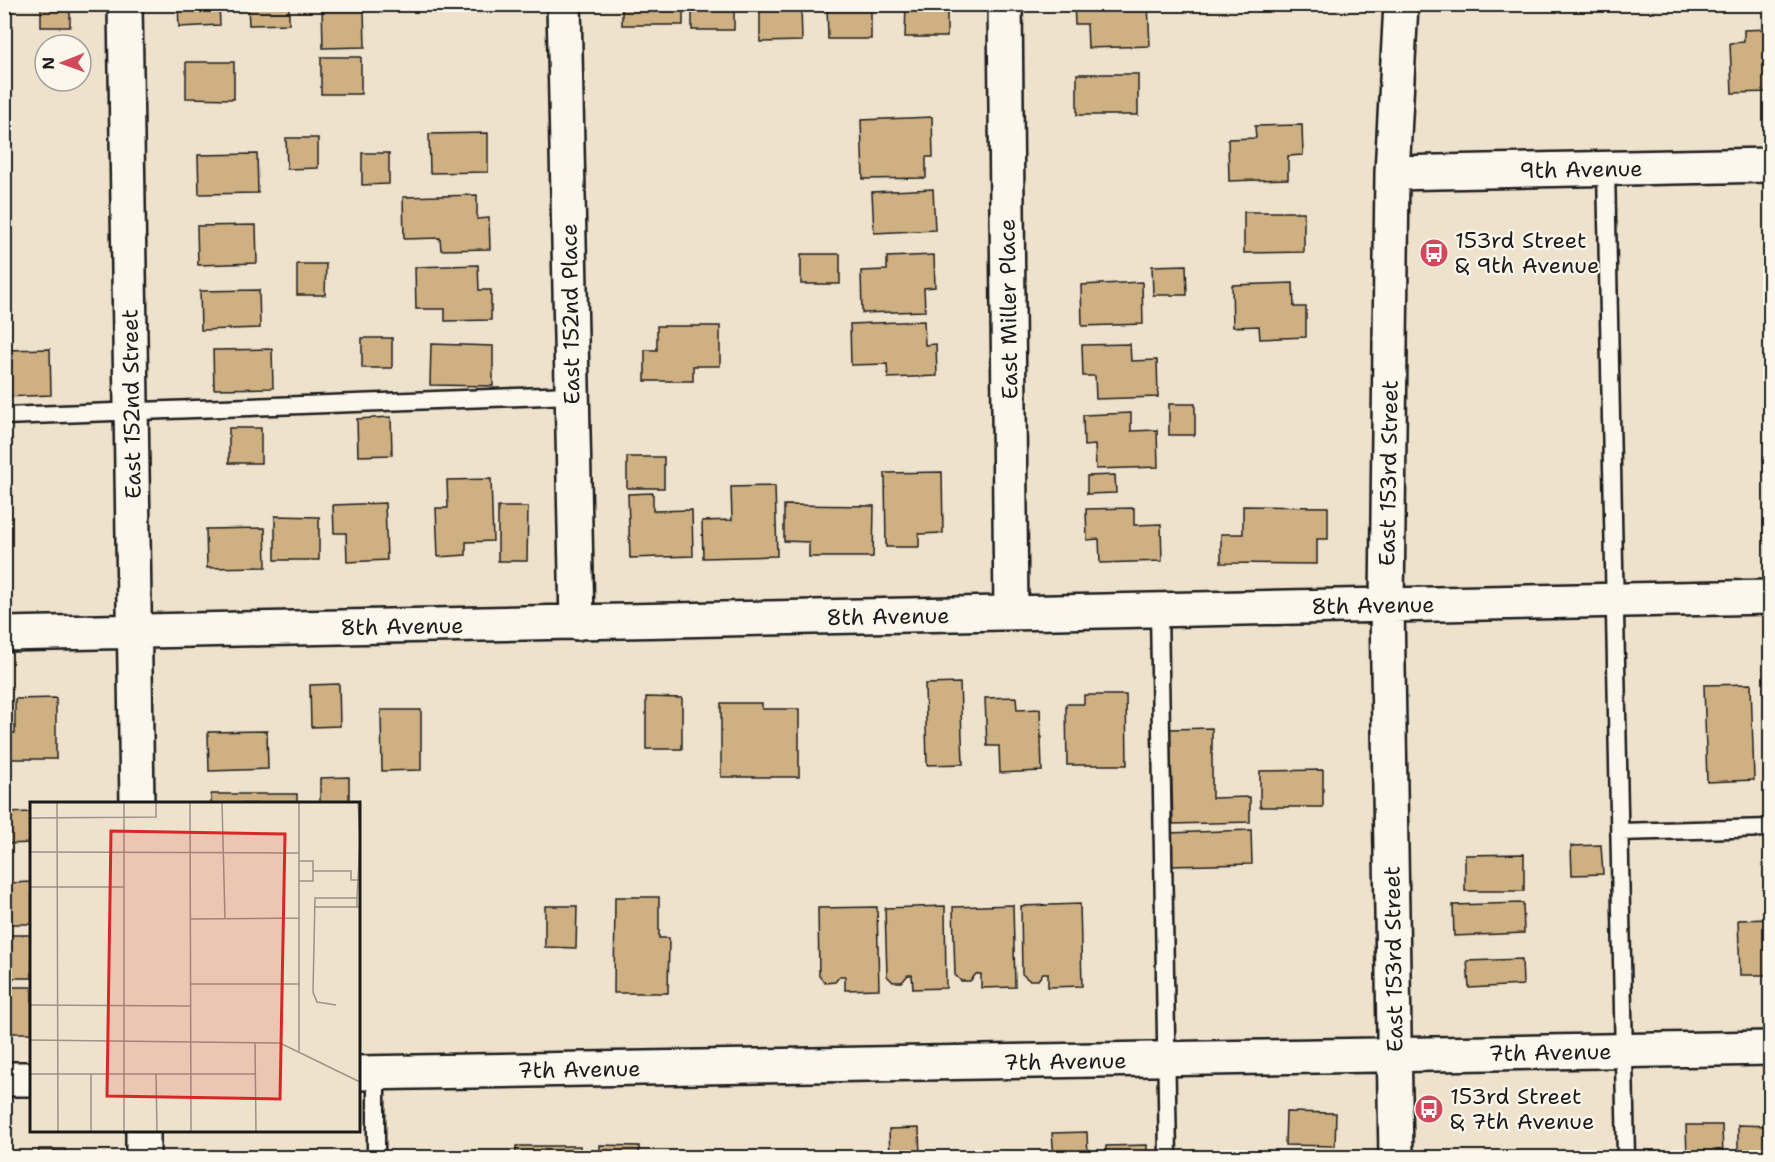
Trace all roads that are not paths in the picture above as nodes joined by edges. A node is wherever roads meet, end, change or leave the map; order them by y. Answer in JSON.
{"nodes":[{"id":1,"x":125,"y":4,"type":"edge"},
{"id":2,"x":564,"y":4,"type":"edge"},
{"id":3,"x":1005,"y":4,"type":"edge"},
{"id":4,"x":1401,"y":4,"type":"edge"},
{"id":5,"x":1770,"y":165,"type":"edge"},
{"id":6,"x":1606,"y":169,"type":"junction"},
{"id":7,"x":1392,"y":173,"type":"junction"},
{"id":8,"x":572,"y":394,"type":"junction"},
{"id":9,"x":131,"y":411,"type":"junction"},
{"id":10,"x":4,"y":416,"type":"edge"},
{"id":11,"x":1770,"y":597,"type":"edge"},
{"id":12,"x":1615,"y":600,"type":"junction"},
{"id":13,"x":1387,"y":605,"type":"junction"},
{"id":14,"x":1159,"y":610,"type":"junction"},
{"id":15,"x":1011,"y":613,"type":"junction"},
{"id":16,"x":577,"y":622,"type":"junction"},
{"id":17,"x":135,"y":632,"type":"junction"},
{"id":18,"x":4,"y":634,"type":"edge"},
{"id":19,"x":137,"y":802,"type":"edge"},
{"id":20,"x":1770,"y":828,"type":"edge"},
{"id":21,"x":1619,"y":832,"type":"junction"},
{"id":22,"x":1770,"y":1048,"type":"edge"},
{"id":23,"x":1624,"y":1050,"type":"junction"},
{"id":24,"x":1394,"y":1054,"type":"junction"},
{"id":25,"x":1166,"y":1059,"type":"junction"},
{"id":26,"x":367,"y":1073,"type":"edge"},
{"id":27,"x":4,"y":1079,"type":"edge"},
{"id":28,"x":30,"y":1079,"type":"edge"},
{"id":29,"x":143,"y":1132,"type":"edge"},
{"id":30,"x":143,"y":1158,"type":"edge"},
{"id":31,"x":376,"y":1158,"type":"edge"},
{"id":32,"x":1168,"y":1158,"type":"edge"},
{"id":33,"x":1396,"y":1158,"type":"edge"},
{"id":34,"x":1626,"y":1158,"type":"edge"}],
"edges":[{"from":1,"to":9,"type":"street","name":"East 152nd Street"},
{"from":2,"to":8,"type":"street","name":"East 152nd Place"},
{"from":3,"to":15,"type":"street","name":"East Miller Place"},
{"from":4,"to":7,"type":"street","name":"East 153rd Street"},
{"from":5,"to":6,"type":"street","name":"9th Avenue"},
{"from":6,"to":7,"type":"street","name":"9th Avenue"},
{"from":6,"to":12,"type":"lane"},
{"from":7,"to":13,"type":"street","name":"East 153rd Street"},
{"from":8,"to":9,"type":"lane"},
{"from":8,"to":16,"type":"street","name":"East 152nd Place"},
{"from":9,"to":10,"type":"lane"},
{"from":9,"to":17,"type":"street","name":"East 152nd Street"},
{"from":11,"to":12,"type":"street","name":"8th Avenue"},
{"from":12,"to":13,"type":"street","name":"8th Avenue"},
{"from":12,"to":21,"type":"lane"},
{"from":13,"to":14,"type":"street","name":"8th Avenue"},
{"from":13,"to":24,"type":"street","name":"East 153rd Street"},
{"from":14,"to":15,"type":"street","name":"8th Avenue"},
{"from":14,"to":25,"type":"lane"},
{"from":15,"to":16,"type":"street","name":"8th Avenue"},
{"from":16,"to":17,"type":"street","name":"8th Avenue"},
{"from":17,"to":18,"type":"street","name":"8th Avenue"},
{"from":17,"to":19,"type":"street","name":"East 152nd Street"},
{"from":20,"to":21,"type":"lane"},
{"from":21,"to":23,"type":"lane"},
{"from":22,"to":23,"type":"street","name":"7th Avenue"},
{"from":23,"to":24,"type":"street","name":"7th Avenue"},
{"from":23,"to":34,"type":"lane"},
{"from":24,"to":25,"type":"street","name":"7th Avenue"},
{"from":24,"to":33,"type":"street","name":"East 153rd Street"},
{"from":25,"to":26,"type":"street","name":"7th Avenue"},
{"from":25,"to":32,"type":"lane"},
{"from":26,"to":31,"type":"lane"},
{"from":27,"to":28,"type":"street"},
{"from":29,"to":30,"type":"street"}]}
